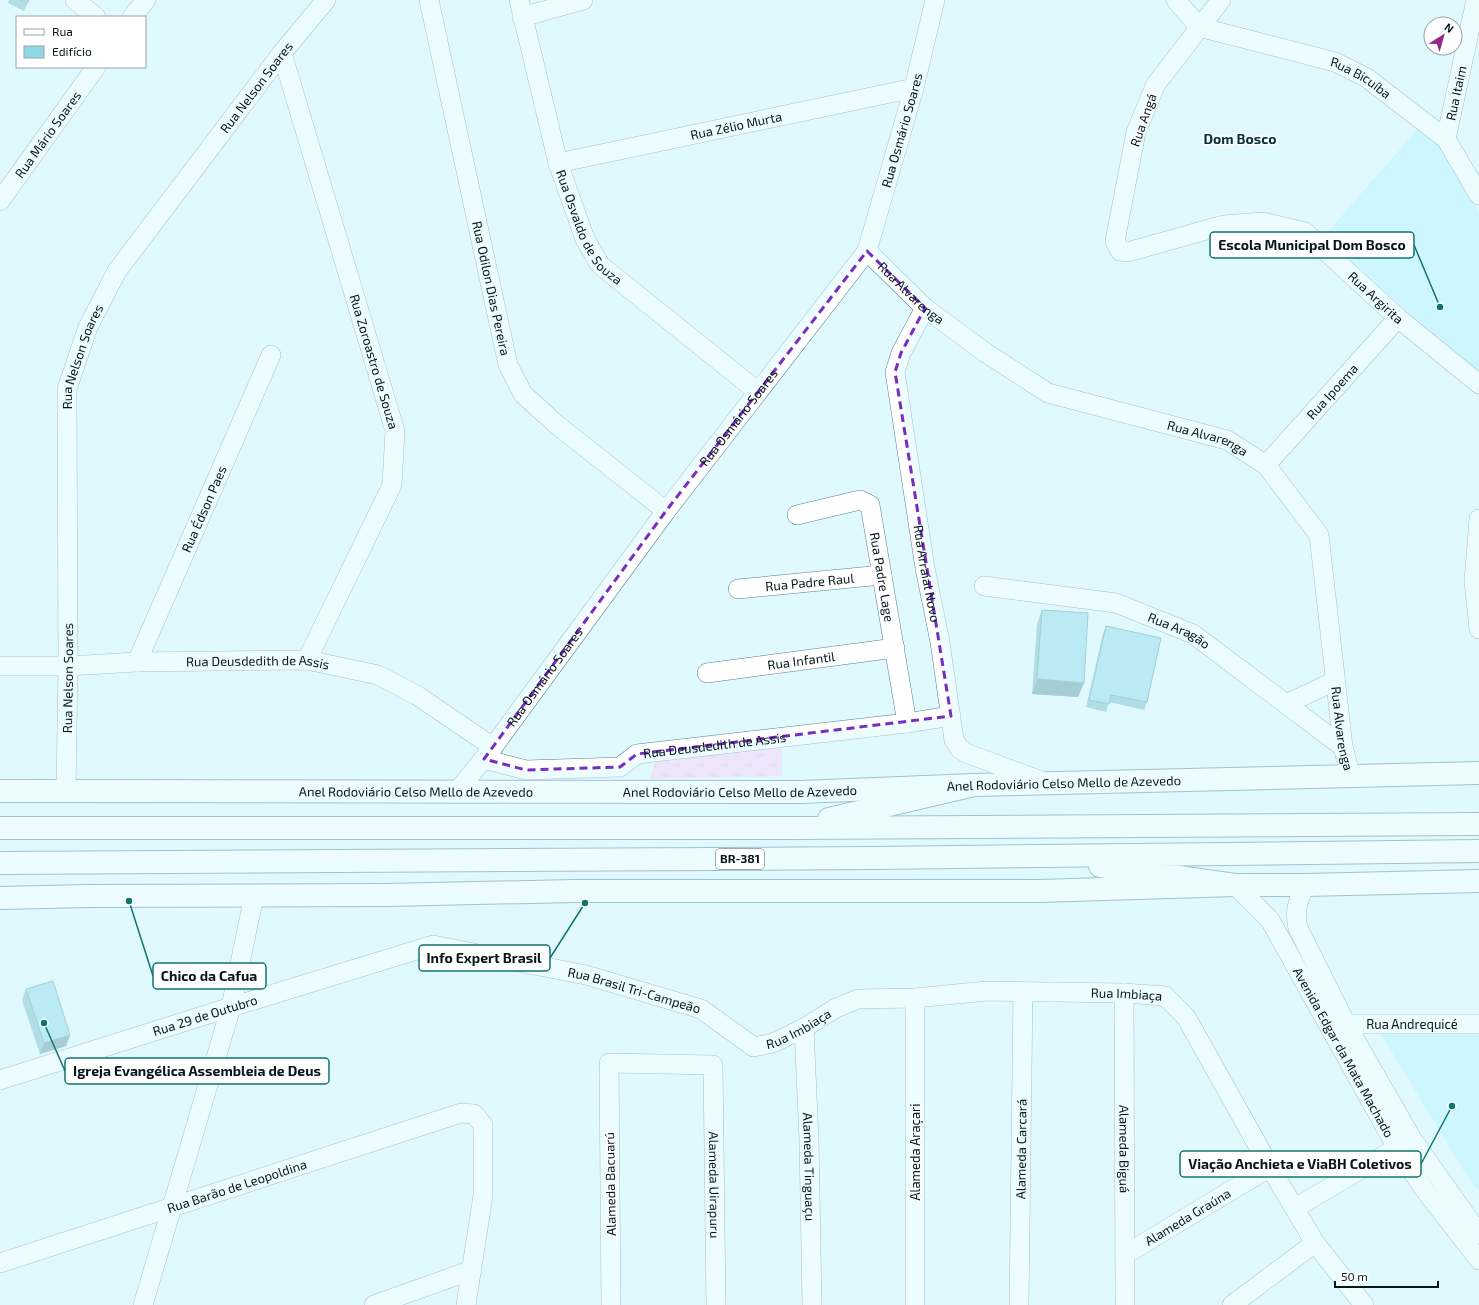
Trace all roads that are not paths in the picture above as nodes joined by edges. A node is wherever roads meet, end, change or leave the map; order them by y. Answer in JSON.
{"nodes":[{"id":1,"x":75,"y":0,"type":"edge"},
{"id":2,"x":146,"y":0,"type":"edge"},
{"id":3,"x":326,"y":0,"type":"edge"},
{"id":4,"x":429,"y":0,"type":"edge"},
{"id":5,"x":583,"y":0,"type":"edge"},
{"id":6,"x":935,"y":0,"type":"edge"},
{"id":7,"x":1176,"y":0,"type":"edge"},
{"id":8,"x":1221,"y":0,"type":"edge"},
{"id":9,"x":1476,"y":0,"type":"edge"},
{"id":10,"x":521,"y":8,"type":"edge"},
{"id":11,"x":95,"y":16,"type":"edge"},
{"id":12,"x":133,"y":16,"type":"edge"},
{"id":13,"x":1198,"y":27,"type":"junction"},
{"id":14,"x":282,"y":53,"type":"junction"},
{"id":15,"x":95,"y":68,"type":"edge"},
{"id":16,"x":914,"y":88,"type":"junction"},
{"id":17,"x":1446,"y":139,"type":"junction"},
{"id":18,"x":558,"y":163,"type":"junction"},
{"id":19,"x":1479,"y":195,"type":"edge"},
{"id":20,"x":0,"y":201,"type":"edge"},
{"id":21,"x":867,"y":250,"type":"junction"},
{"id":22,"x":1128,"y":252,"type":"joint"},
{"id":23,"x":925,"y":308,"type":"junction"},
{"id":24,"x":1398,"y":318,"type":"junction"},
{"id":25,"x":271,"y":355,"type":"dead end"},
{"id":26,"x":1479,"y":384,"type":"edge"},
{"id":27,"x":757,"y":391,"type":"junction"},
{"id":28,"x":1266,"y":466,"type":"junction"},
{"id":29,"x":666,"y":511,"type":"junction"},
{"id":30,"x":797,"y":515,"type":"dead end"},
{"id":31,"x":1479,"y":519,"type":"edge"},
{"id":32,"x":882,"y":575,"type":"junction"},
{"id":33,"x":1476,"y":582,"type":"edge"},
{"id":34,"x":984,"y":586,"type":"dead end"},
{"id":35,"x":738,"y":589,"type":"dead end"},
{"id":36,"x":1479,"y":629,"type":"edge"},
{"id":37,"x":895,"y":648,"type":"junction"},
{"id":38,"x":307,"y":660,"type":"junction"},
{"id":39,"x":136,"y":662,"type":"junction"},
{"id":40,"x":0,"y":666,"type":"edge"},
{"id":41,"x":68,"y":666,"type":"junction"},
{"id":42,"x":707,"y":673,"type":"dead end"},
{"id":43,"x":1335,"y":681,"type":"junction"},
{"id":44,"x":1286,"y":704,"type":"junction"},
{"id":45,"x":951,"y":716,"type":"junction"},
{"id":46,"x":907,"y":723,"type":"junction"},
{"id":47,"x":1343,"y":746,"type":"junction"},
{"id":48,"x":488,"y":753,"type":"junction"},
{"id":49,"x":1479,"y":773,"type":"edge"},
{"id":50,"x":1351,"y":777,"type":"junction"},
{"id":51,"x":1049,"y":784,"type":"junction"},
{"id":52,"x":974,"y":785,"type":"junction"},
{"id":53,"x":66,"y":790,"type":"junction"},
{"id":54,"x":0,"y":791,"type":"edge"},
{"id":55,"x":456,"y":793,"type":"junction"},
{"id":56,"x":1479,"y":824,"type":"edge"},
{"id":57,"x":0,"y":828,"type":"edge"},
{"id":58,"x":791,"y":828,"type":"junction"},
{"id":59,"x":1479,"y":851,"type":"edge"},
{"id":60,"x":1029,"y":856,"type":"junction"},
{"id":61,"x":0,"y":863,"type":"edge"},
{"id":62,"x":1479,"y":881,"type":"edge"},
{"id":63,"x":1235,"y":885,"type":"junction"},
{"id":64,"x":1305,"y":886,"type":"junction"},
{"id":65,"x":254,"y":896,"type":"junction"},
{"id":66,"x":0,"y":898,"type":"edge"},
{"id":67,"x":433,"y":945,"type":"joint"},
{"id":68,"x":1023,"y":992,"type":"junction"},
{"id":69,"x":1124,"y":992,"type":"junction"},
{"id":70,"x":915,"y":998,"type":"junction"},
{"id":71,"x":231,"y":1007,"type":"junction"},
{"id":72,"x":1346,"y":1024,"type":"junction"},
{"id":73,"x":1479,"y":1024,"type":"edge"},
{"id":74,"x":804,"y":1028,"type":"junction"},
{"id":75,"x":754,"y":1047,"type":"joint"},
{"id":76,"x":713,"y":1065,"type":"joint"},
{"id":77,"x":0,"y":1080,"type":"edge"},
{"id":78,"x":1404,"y":1143,"type":"junction"},
{"id":79,"x":1270,"y":1167,"type":"junction"},
{"id":80,"x":171,"y":1208,"type":"junction"},
{"id":81,"x":1295,"y":1208,"type":"junction"},
{"id":82,"x":1479,"y":1234,"type":"edge"},
{"id":83,"x":1315,"y":1243,"type":"junction"},
{"id":84,"x":1126,"y":1254,"type":"junction"},
{"id":85,"x":1479,"y":1260,"type":"edge"},
{"id":86,"x":0,"y":1263,"type":"edge"},
{"id":87,"x":472,"y":1270,"type":"junction"},
{"id":88,"x":143,"y":1305,"type":"edge"},
{"id":89,"x":374,"y":1305,"type":"edge"},
{"id":90,"x":466,"y":1305,"type":"edge"},
{"id":91,"x":611,"y":1305,"type":"edge"},
{"id":92,"x":716,"y":1305,"type":"edge"},
{"id":93,"x":812,"y":1305,"type":"edge"},
{"id":94,"x":915,"y":1305,"type":"edge"},
{"id":95,"x":1019,"y":1305,"type":"edge"},
{"id":96,"x":1125,"y":1305,"type":"edge"},
{"id":97,"x":1232,"y":1305,"type":"edge"},
{"id":98,"x":1364,"y":1305,"type":"edge"}],
"edges":[{"from":1,"to":11,"type":"street"},
{"from":2,"to":12,"type":"street"},
{"from":3,"to":14,"type":"street","name":"Rua Nelson Soares"},
{"from":4,"to":29,"type":"street","name":"Rua Odilon Dias Pereira"},
{"from":5,"to":10,"type":"street"},
{"from":6,"to":16,"type":"street","name":"Rua Osmário Soares"},
{"from":7,"to":13,"type":"street"},
{"from":8,"to":13,"type":"street","name":"Rua Angá"},
{"from":9,"to":17,"type":"street","name":"Rua Itaim"},
{"from":10,"to":18,"type":"street","name":"Rua Osvaldo de Souza"},
{"from":13,"to":17,"type":"street","name":"Rua Bicuíba"},
{"from":13,"to":22,"type":"street","name":"Rua Angá"},
{"from":14,"to":38,"type":"street","name":"Rua Zoroastro de Souza"},
{"from":14,"to":41,"type":"street","name":"Rua Nelson Soares"},
{"from":15,"to":20,"type":"street","name":"Rua Mário Soares"},
{"from":16,"to":18,"type":"street","name":"Rua Zélio Murta"},
{"from":16,"to":21,"type":"street","name":"Rua Osmário Soares"},
{"from":17,"to":19,"type":"street","name":"Rua Bicuíba"},
{"from":18,"to":27,"type":"street","name":"Rua Osvaldo de Souza"},
{"from":21,"to":23,"type":"street","name":"Rua Alvarenga"},
{"from":21,"to":27,"type":"street","name":"Rua Osmário Soares"},
{"from":22,"to":24,"type":"street","name":"Rua Argirita"},
{"from":23,"to":28,"type":"street","name":"Rua Alvarenga"},
{"from":23,"to":45,"type":"street","name":"Rua Arraial Novo"},
{"from":24,"to":26,"type":"street","name":"Rua Argirita"},
{"from":24,"to":28,"type":"street","name":"Rua Ipoema"},
{"from":25,"to":39,"type":"street","name":"Rua Édson Paes"},
{"from":27,"to":29,"type":"street","name":"Rua Osmário Soares"},
{"from":28,"to":43,"type":"street","name":"Rua Alvarenga"},
{"from":29,"to":48,"type":"street","name":"Rua Osmário Soares"},
{"from":30,"to":32,"type":"street","name":"Rua Padre Lage"},
{"from":31,"to":33,"type":"street"},
{"from":32,"to":35,"type":"street","name":"Rua Padre Raul"},
{"from":32,"to":37,"type":"street","name":"Rua Padre Lage"},
{"from":33,"to":36,"type":"street"},
{"from":34,"to":44,"type":"street","name":"Rua Aragão"},
{"from":37,"to":42,"type":"street","name":"Rua Infantil"},
{"from":37,"to":46,"type":"street","name":"Rua Padre Lage"},
{"from":38,"to":39,"type":"street","name":"Rua Deusdedith de Assis"},
{"from":38,"to":48,"type":"street","name":"Rua Deusdedith de Assis"},
{"from":39,"to":41,"type":"street","name":"Rua Deusdedith de Assis"},
{"from":40,"to":41,"type":"street","name":"Rua Deusdedith de Assis"},
{"from":41,"to":53,"type":"street","name":"Rua Nelson Soares"},
{"from":43,"to":44,"type":"street"},
{"from":43,"to":47,"type":"street","name":"Rua Alvarenga"},
{"from":44,"to":47,"type":"street","name":"Rua Aragão"},
{"from":45,"to":46,"type":"street","name":"Rua Deusdedith de Assis"},
{"from":45,"to":51,"type":"street","name":"Rua Arraial Novo"},
{"from":46,"to":48,"type":"street","name":"Rua Deusdedith de Assis"},
{"from":47,"to":50,"type":"street","name":"Rua Alvarenga"},
{"from":48,"to":55,"type":"street","name":"Rua Osmário Soares"},
{"from":49,"to":50,"type":"main road","name":"Anel Rodoviário Celso Mello de Azevedo"},
{"from":50,"to":51,"type":"main road","name":"Anel Rodoviário Celso Mello de Azevedo"},
{"from":51,"to":52,"type":"main road","name":"Anel Rodoviário Celso Mello de Azevedo"},
{"from":52,"to":55,"type":"main road","name":"Anel Rodoviário Celso Mello de Azevedo"},
{"from":52,"to":58,"type":"main road"},
{"from":53,"to":54,"type":"main road","name":"Anel Rodoviário Celso Mello de Azevedo"},
{"from":53,"to":55,"type":"main road","name":"Anel Rodoviário Celso Mello de Azevedo"},
{"from":56,"to":58,"type":"main road"},
{"from":57,"to":58,"type":"main road"},
{"from":59,"to":60,"type":"main road","number":"BR-381"},
{"from":60,"to":61,"type":"main road","number":"BR-381"},
{"from":60,"to":63,"type":"main road"},
{"from":62,"to":64,"type":"main road"},
{"from":63,"to":64,"type":"main road"},
{"from":63,"to":65,"type":"main road"},
{"from":63,"to":78,"type":"street","name":"Avenida Edgar da Mata Machado"},
{"from":64,"to":72,"type":"street","name":"Avenida Edgar da Mata Machado"},
{"from":65,"to":66,"type":"main road"},
{"from":65,"to":71,"type":"street"},
{"from":67,"to":71,"type":"street","name":"Rua 29 de Outubro"},
{"from":67,"to":75,"type":"street","name":"Rua Brasil Tri-Campeão"},
{"from":68,"to":69,"type":"street","name":"Rua Imbiaça"},
{"from":68,"to":70,"type":"street","name":"Rua Imbiaça"},
{"from":68,"to":95,"type":"street","name":"Alameda Carcará"},
{"from":69,"to":79,"type":"street","name":"Rua Imbiaça"},
{"from":69,"to":84,"type":"street","name":"Alameda Biguá"},
{"from":70,"to":74,"type":"street","name":"Rua Imbiaça"},
{"from":70,"to":94,"type":"street","name":"Alameda Araçari"},
{"from":71,"to":77,"type":"street","name":"Rua 29 de Outubro"},
{"from":71,"to":80,"type":"street"},
{"from":72,"to":73,"type":"street","name":"Rua Andrequicé"},
{"from":72,"to":78,"type":"street","name":"Avenida Edgar da Mata Machado"},
{"from":74,"to":75,"type":"street","name":"Rua Imbiaça"},
{"from":74,"to":93,"type":"street","name":"Alameda Tinguaçu"},
{"from":76,"to":91,"type":"street","name":"Alameda Bacuarú"},
{"from":76,"to":92,"type":"street","name":"Alameda Uirapuru"},
{"from":78,"to":81,"type":"street"},
{"from":78,"to":82,"type":"street","name":"Avenida Edgar da Mata Machado"},
{"from":78,"to":85,"type":"street","name":"Avenida Edgar da Mata Machado"},
{"from":79,"to":81,"type":"street","name":"Rua Imbiaça"},
{"from":79,"to":84,"type":"street","name":"Alameda Graúna"},
{"from":80,"to":86,"type":"street","name":"Rua Barão de Leopoldina"},
{"from":80,"to":87,"type":"street","name":"Rua Barão de Leopoldina"},
{"from":80,"to":88,"type":"street"},
{"from":81,"to":83,"type":"street","name":"Rua Imbiaça"},
{"from":83,"to":97,"type":"street"},
{"from":83,"to":98,"type":"street","name":"Rua Imbiaça"},
{"from":84,"to":96,"type":"street","name":"Alameda Biguá"},
{"from":87,"to":89,"type":"street"},
{"from":87,"to":90,"type":"street"}]}
